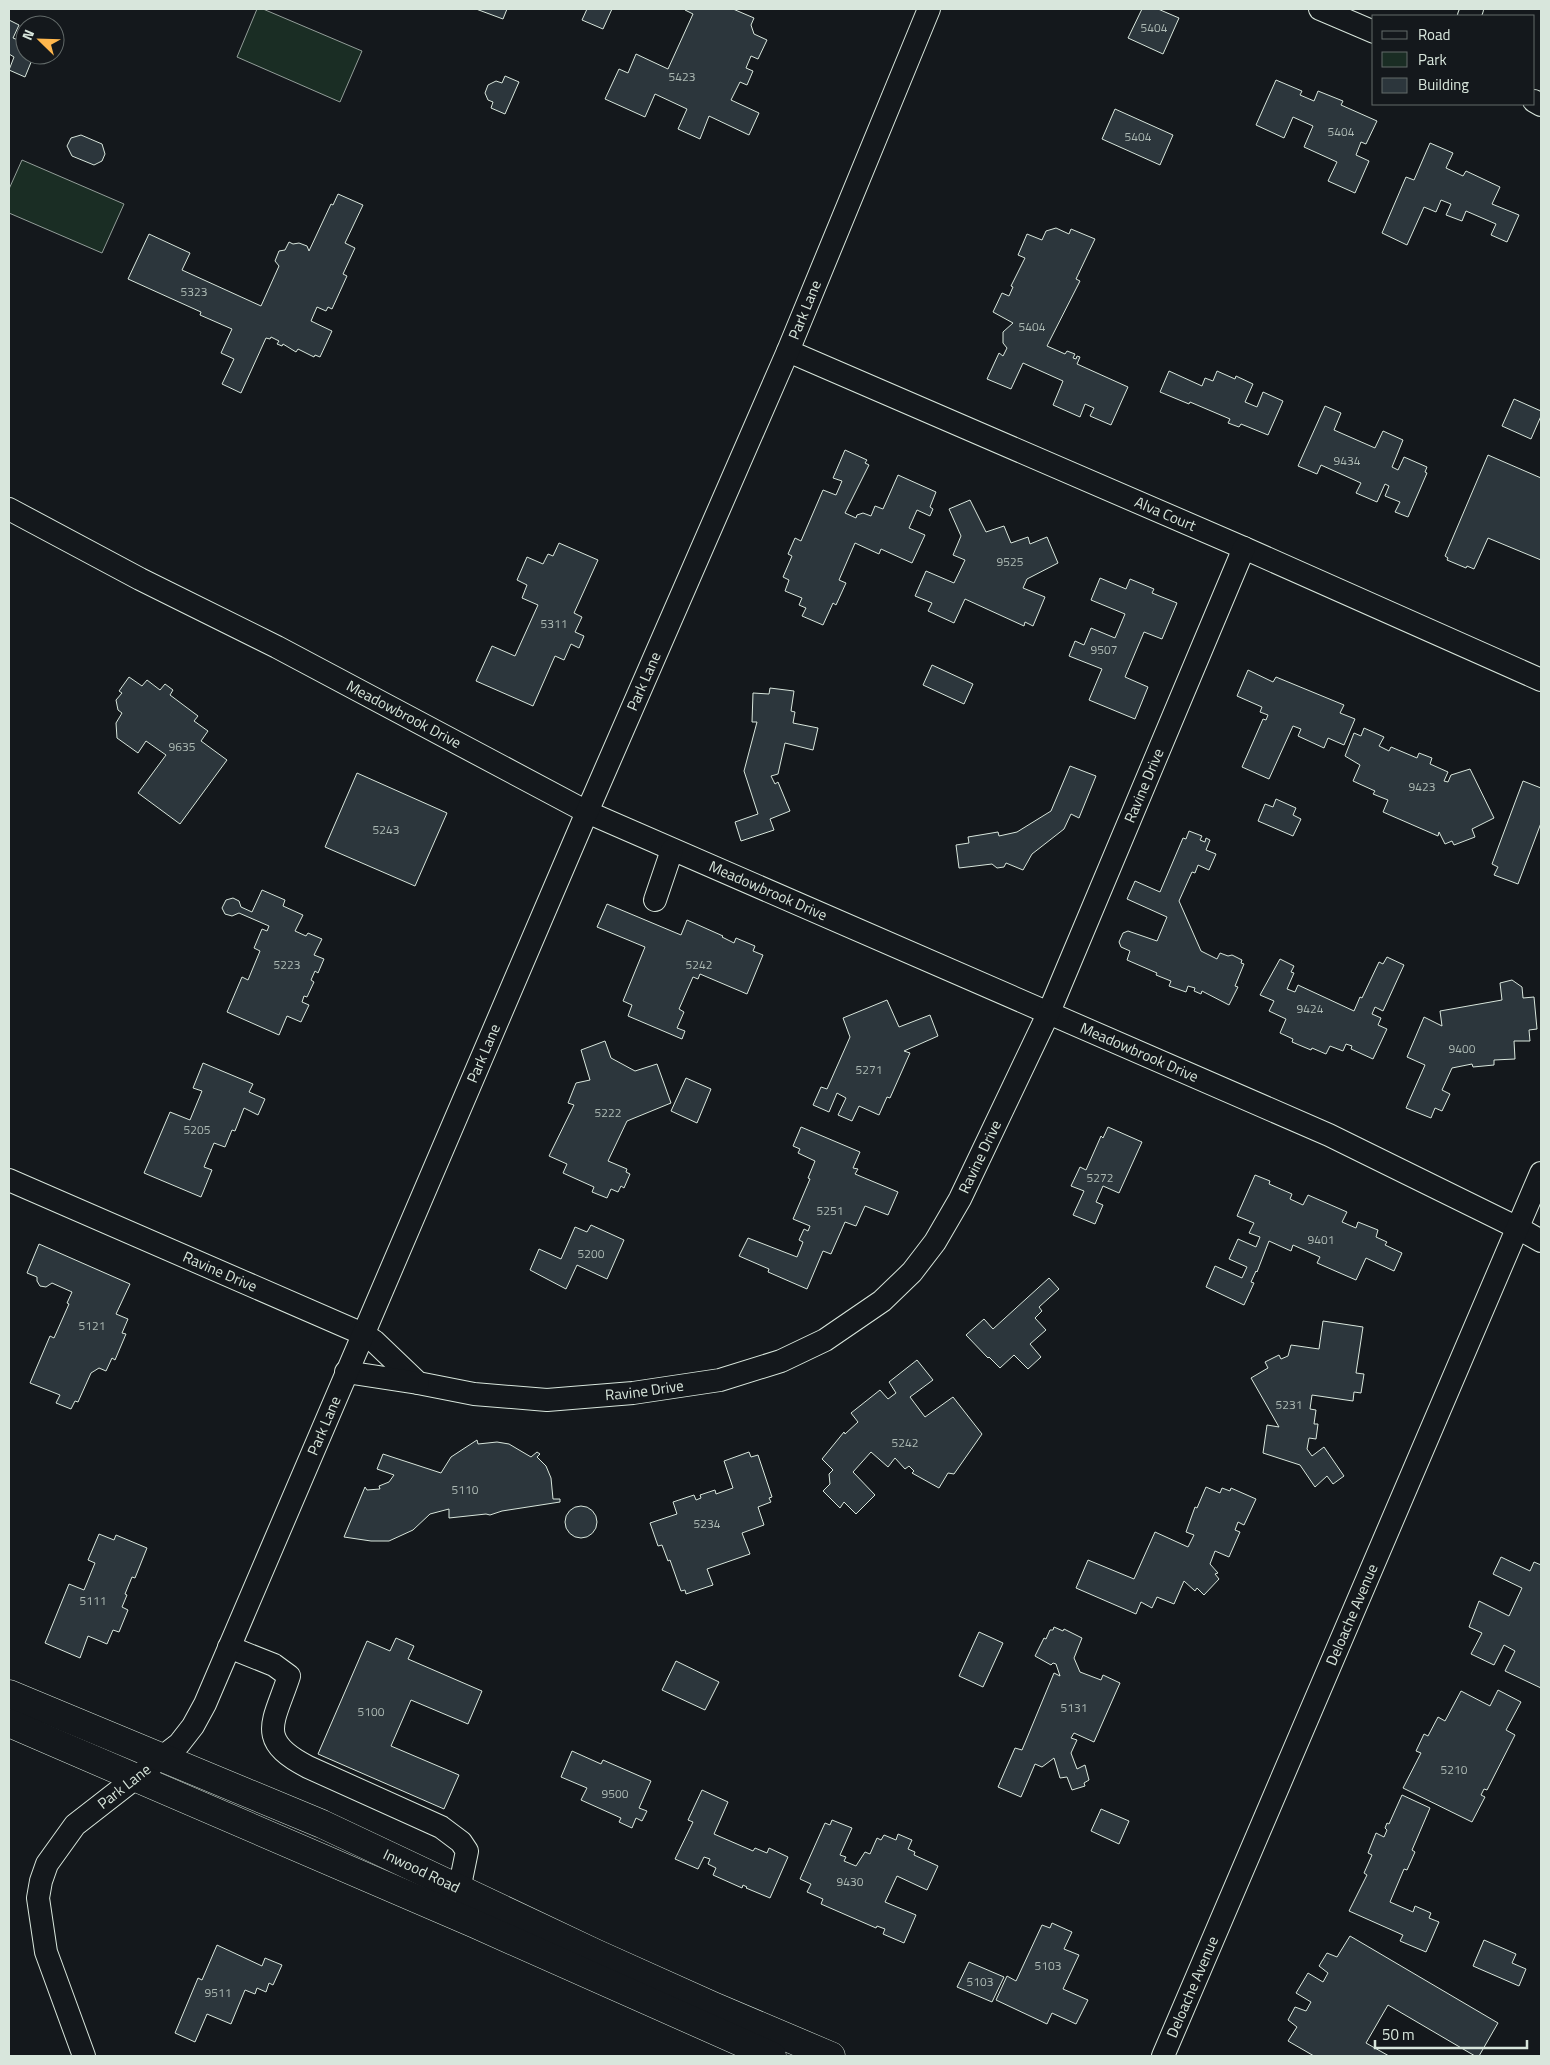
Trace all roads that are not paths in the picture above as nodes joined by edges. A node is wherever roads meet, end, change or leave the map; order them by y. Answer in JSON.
{"nodes":[{"id":1,"x":929,"y":9,"type":"edge"},
{"id":2,"x":1320,"y":9,"type":"edge"},
{"id":3,"x":1372,"y":31,"type":"edge"},
{"id":4,"x":788,"y":351,"type":"junction"},
{"id":5,"x":9,"y":509,"type":"edge"},
{"id":6,"x":1244,"y":548,"type":"junction"},
{"id":7,"x":1541,"y":680,"type":"edge"},
{"id":8,"x":587,"y":812,"type":"junction"},
{"id":9,"x":672,"y":850,"type":"junction"},
{"id":10,"x":656,"y":900,"type":"dead end"},
{"id":11,"x":1049,"y":1012,"type":"junction"},
{"id":12,"x":1541,"y":1173,"type":"edge"},
{"id":13,"x":9,"y":1180,"type":"edge"},
{"id":14,"x":1518,"y":1228,"type":"junction"},
{"id":15,"x":1541,"y":1242,"type":"edge"},
{"id":16,"x":363,"y":1334,"type":"junction"},
{"id":17,"x":346,"y":1372,"type":"junction"},
{"id":18,"x":418,"y":1383,"type":"junction"},
{"id":19,"x":229,"y":1647,"type":"junction"},
{"id":20,"x":9,"y":1694,"type":"edge"},
{"id":21,"x":9,"y":1723,"type":"edge"},
{"id":22,"x":163,"y":1758,"type":"junction"},
{"id":23,"x":136,"y":1779,"type":"junction"},
{"id":24,"x":459,"y":1890,"type":"junction"},
{"id":25,"x":479,"y":1913,"type":"junction"},
{"id":26,"x":709,"y":2016,"type":"junction"},
{"id":27,"x":84,"y":2056,"type":"edge"},
{"id":28,"x":772,"y":2056,"type":"edge"},
{"id":29,"x":831,"y":2056,"type":"edge"},
{"id":30,"x":1163,"y":2056,"type":"edge"}],
"edges":[{"from":1,"to":4,"type":"street","name":"Park Lane"},
{"from":2,"to":3,"type":"street"},
{"from":4,"to":6,"type":"street","name":"Alva Court"},
{"from":4,"to":8,"type":"street","name":"Park Lane"},
{"from":5,"to":8,"type":"street","name":"Meadowbrook Drive"},
{"from":6,"to":7,"type":"street","name":"Alva Court"},
{"from":6,"to":11,"type":"street","name":"Ravine Drive"},
{"from":8,"to":9,"type":"street","name":"Meadowbrook Drive"},
{"from":8,"to":16,"type":"street","name":"Park Lane"},
{"from":9,"to":10,"type":"street"},
{"from":9,"to":11,"type":"street","name":"Meadowbrook Drive"},
{"from":11,"to":14,"type":"street","name":"Meadowbrook Drive"},
{"from":11,"to":18,"type":"street","name":"Ravine Drive"},
{"from":12,"to":14,"type":"street","name":"Deloache Avenue"},
{"from":13,"to":16,"type":"street","name":"Ravine Drive"},
{"from":14,"to":15,"type":"street","name":"Meadowbrook Drive"},
{"from":14,"to":30,"type":"street","name":"Deloache Avenue"},
{"from":16,"to":17,"type":"street","name":"Park Lane"},
{"from":16,"to":18,"type":"street","name":"Ravine Drive"},
{"from":17,"to":18,"type":"street","name":"Ravine Drive"},
{"from":17,"to":19,"type":"street","name":"Park Lane"},
{"from":19,"to":22,"type":"street","name":"Park Lane"},
{"from":19,"to":24,"type":"street"},
{"from":20,"to":22,"type":"main road","name":"Inwood Road"},
{"from":21,"to":23,"type":"main road","name":"Inwood Road"},
{"from":22,"to":23,"type":"street","name":"Park Lane"},
{"from":22,"to":24,"type":"main road","name":"Inwood Road"},
{"from":23,"to":25,"type":"main road","name":"Inwood Road"},
{"from":23,"to":27,"type":"street","name":"Park Lane"},
{"from":24,"to":25,"type":"main road","name":"Inwood Road"},
{"from":25,"to":26,"type":"main road","name":"Inwood Road"},
{"from":26,"to":28,"type":"main road","name":"Inwood Road"},
{"from":26,"to":29,"type":"main road","name":"Inwood Road"}]}
